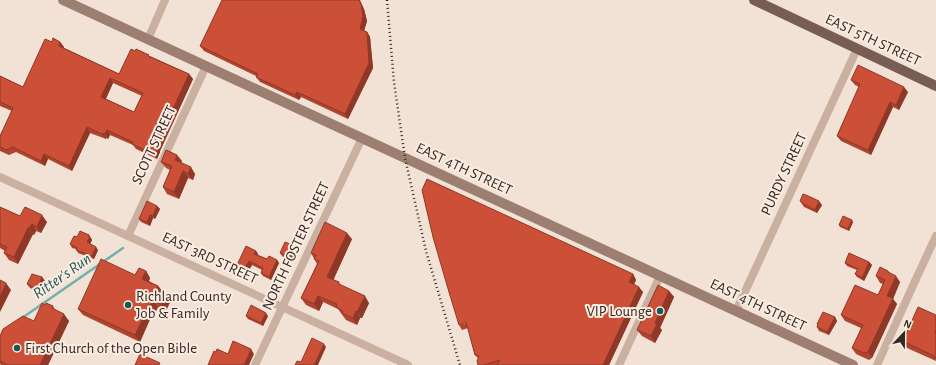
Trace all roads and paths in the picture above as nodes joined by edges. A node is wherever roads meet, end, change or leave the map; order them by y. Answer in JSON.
{"nodes":[{"id":1,"x":63,"y":0,"type":"edge"},
{"id":2,"x":165,"y":0,"type":"edge"},
{"id":3,"x":754,"y":0,"type":"edge"},
{"id":4,"x":148,"y":39,"type":"junction"},
{"id":5,"x":857,"y":49,"type":"junction"},
{"id":6,"x":206,"y":66,"type":"junction"},
{"id":7,"x":936,"y":86,"type":"edge"},
{"id":8,"x":362,"y":138,"type":"junction"},
{"id":9,"x":0,"y":177,"type":"edge"},
{"id":10,"x":128,"y":236,"type":"junction"},
{"id":11,"x":936,"y":236,"type":"edge"},
{"id":12,"x":660,"y":276,"type":"junction"},
{"id":13,"x":282,"y":307,"type":"junction"},
{"id":14,"x":736,"y":311,"type":"junction"},
{"id":15,"x":255,"y":365,"type":"edge"},
{"id":16,"x":408,"y":365,"type":"edge"},
{"id":17,"x":619,"y":365,"type":"edge"},
{"id":18,"x":853,"y":365,"type":"edge"},
{"id":19,"x":877,"y":365,"type":"edge"}],
"edges":[{"from":1,"to":4,"type":"main road","name":"EAST 4TH STREET"},
{"from":2,"to":4,"type":"street"},
{"from":3,"to":5,"type":"main road","name":"EAST 5TH STREET"},
{"from":4,"to":6,"type":"main road","name":"EAST 4TH STREET"},
{"from":5,"to":7,"type":"main road","name":"EAST 5TH STREET"},
{"from":5,"to":14,"type":"street","name":"PURDY STREET"},
{"from":6,"to":8,"type":"main road","name":"EAST 4TH STREET"},
{"from":6,"to":10,"type":"street","name":"SCOTT STREET"},
{"from":8,"to":12,"type":"main road","name":"EAST 4TH STREET"},
{"from":8,"to":13,"type":"street","name":"NORTH FOSTER STREET"},
{"from":9,"to":10,"type":"street","name":"EAST 3RD STREET"},
{"from":10,"to":13,"type":"street","name":"EAST 3RD STREET"},
{"from":11,"to":19,"type":"street"},
{"from":12,"to":14,"type":"main road","name":"EAST 4TH STREET"},
{"from":12,"to":17,"type":"street"},
{"from":13,"to":15,"type":"street","name":"NORTH FOSTER STREET"},
{"from":13,"to":16,"type":"street","name":"EAST 3RD STREET"},
{"from":14,"to":18,"type":"main road","name":"EAST 4TH STREET"}]}
